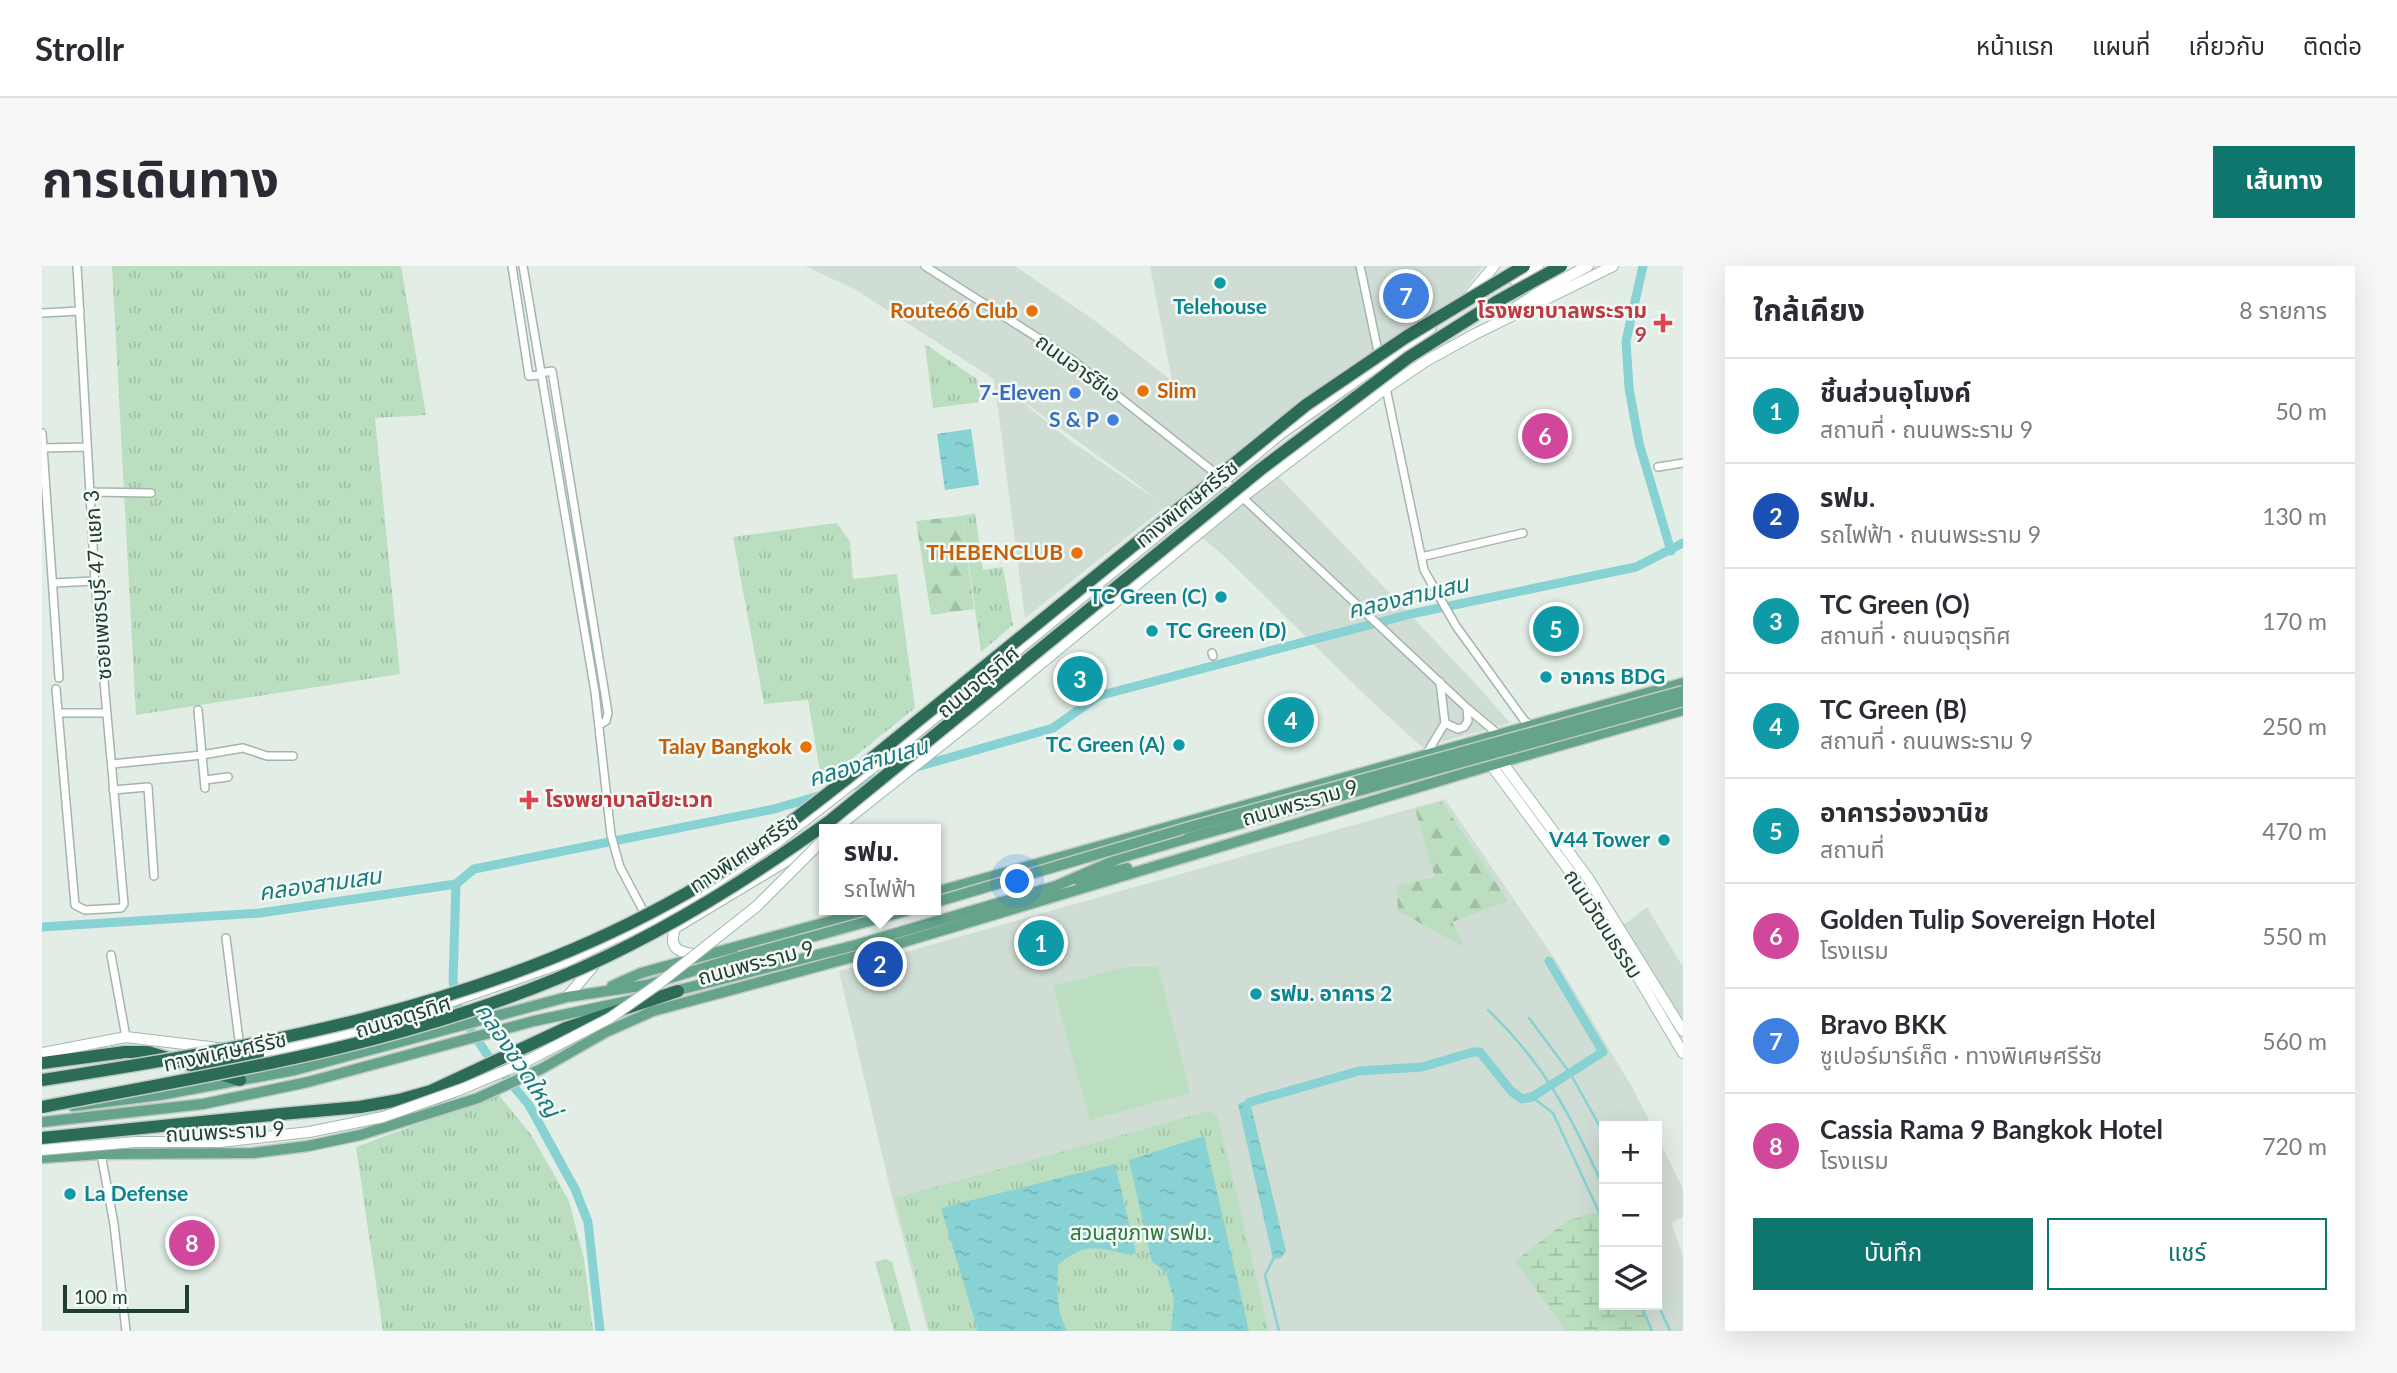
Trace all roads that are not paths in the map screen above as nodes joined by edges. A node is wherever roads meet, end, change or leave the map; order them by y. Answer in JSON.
{"nodes":[{"id":1,"x":78,"y":266,"type":"edge"},
{"id":2,"x":512,"y":266,"type":"edge"},
{"id":3,"x":523,"y":266,"type":"edge"},
{"id":4,"x":925,"y":266,"type":"edge"},
{"id":5,"x":1360,"y":266,"type":"edge"},
{"id":6,"x":1494,"y":266,"type":"edge"},
{"id":7,"x":1524,"y":266,"type":"edge"},
{"id":8,"x":1538,"y":266,"type":"edge"},
{"id":9,"x":1561,"y":266,"type":"edge"},
{"id":10,"x":1613,"y":266,"type":"edge"},
{"id":11,"x":1590,"y":271,"type":"edge"},
{"id":12,"x":1460,"y":307,"type":"junction"},
{"id":13,"x":80,"y":311,"type":"junction"},
{"id":14,"x":42,"y":313,"type":"edge"},
{"id":15,"x":1380,"y":364,"type":"junction"},
{"id":16,"x":540,"y":374,"type":"junction"},
{"id":17,"x":1386,"y":388,"type":"junction"},
{"id":18,"x":556,"y":401,"type":"junction"},
{"id":19,"x":545,"y":403,"type":"junction"},
{"id":20,"x":42,"y":433,"type":"edge"},
{"id":21,"x":88,"y":447,"type":"junction"},
{"id":22,"x":43,"y":448,"type":"edge"},
{"id":23,"x":1683,"y":463,"type":"edge"},
{"id":24,"x":1658,"y":467,"type":"dead end"},
{"id":25,"x":568,"y":470,"type":"junction"},
{"id":26,"x":557,"y":471,"type":"junction"},
{"id":27,"x":1224,"y":480,"type":"junction"},
{"id":28,"x":91,"y":492,"type":"junction"},
{"id":29,"x":151,"y":493,"type":"dead end"},
{"id":30,"x":1244,"y":496,"type":"junction"},
{"id":31,"x":1523,"y":533,"type":"dead end"},
{"id":32,"x":580,"y":536,"type":"junction"},
{"id":33,"x":570,"y":537,"type":"junction"},
{"id":34,"x":1422,"y":557,"type":"junction"},
{"id":35,"x":95,"y":581,"type":"junction"},
{"id":36,"x":53,"y":583,"type":"junction"},
{"id":37,"x":600,"y":657,"type":"junction"},
{"id":38,"x":589,"y":658,"type":"junction"},
{"id":39,"x":59,"y":678,"type":"dead end"},
{"id":40,"x":1440,"y":682,"type":"junction"},
{"id":41,"x":1683,"y":683,"type":"edge"},
{"id":42,"x":56,"y":689,"type":"dead end"},
{"id":43,"x":1683,"y":691,"type":"edge"},
{"id":44,"x":1683,"y":701,"type":"edge"},
{"id":45,"x":1467,"y":708,"type":"junction"},
{"id":46,"x":198,"y":710,"type":"dead end"},
{"id":47,"x":1683,"y":710,"type":"edge"},
{"id":48,"x":58,"y":713,"type":"junction"},
{"id":49,"x":107,"y":713,"type":"junction"},
{"id":50,"x":1445,"y":723,"type":"junction"},
{"id":51,"x":598,"y":725,"type":"junction"},
{"id":52,"x":1530,"y":725,"type":"junction"},
{"id":53,"x":1498,"y":734,"type":"junction"},
{"id":54,"x":1476,"y":740,"type":"junction"},
{"id":55,"x":1427,"y":753,"type":"junction"},
{"id":56,"x":202,"y":755,"type":"junction"},
{"id":57,"x":293,"y":756,"type":"dead end"},
{"id":58,"x":111,"y":764,"type":"junction"},
{"id":59,"x":1497,"y":764,"type":"junction"},
{"id":60,"x":228,"y":777,"type":"dead end"},
{"id":61,"x":113,"y":790,"type":"junction"},
{"id":62,"x":825,"y":824,"type":"edge"},
{"id":63,"x":841,"y":824,"type":"edge"},
{"id":64,"x":819,"y":829,"type":"edge"},
{"id":65,"x":819,"y":841,"type":"edge"},
{"id":66,"x":1239,"y":841,"type":"junction"},
{"id":67,"x":819,"y":843,"type":"edge"},
{"id":68,"x":154,"y":876,"type":"dead end"},
{"id":69,"x":1056,"y":886,"type":"junction"},
{"id":70,"x":941,"y":891,"type":"edge"},
{"id":71,"x":941,"y":901,"type":"edge"},
{"id":72,"x":853,"y":915,"type":"edge"},
{"id":73,"x":891,"y":915,"type":"edge"},
{"id":74,"x":895,"y":915,"type":"edge"},
{"id":75,"x":900,"y":915,"type":"edge"},
{"id":76,"x":649,"y":922,"type":"junction"},
{"id":77,"x":675,"y":928,"type":"junction"},
{"id":78,"x":913,"y":928,"type":"junction"},
{"id":79,"x":892,"y":934,"type":"junction"},
{"id":80,"x":226,"y":938,"type":"dead end"},
{"id":81,"x":616,"y":939,"type":"junction"},
{"id":82,"x":856,"y":945,"type":"junction"},
{"id":83,"x":111,"y":955,"type":"dead end"},
{"id":84,"x":705,"y":955,"type":"junction"},
{"id":85,"x":805,"y":970,"type":"junction"},
{"id":86,"x":678,"y":990,"type":"junction"},
{"id":87,"x":600,"y":992,"type":"junction"},
{"id":88,"x":567,"y":997,"type":"junction"},
{"id":89,"x":653,"y":1012,"type":"junction"},
{"id":90,"x":566,"y":1028,"type":"junction"},
{"id":91,"x":1683,"y":1031,"type":"edge"},
{"id":92,"x":126,"y":1037,"type":"junction"},
{"id":93,"x":240,"y":1052,"type":"junction"},
{"id":94,"x":42,"y":1053,"type":"edge"},
{"id":95,"x":1683,"y":1053,"type":"edge"},
{"id":96,"x":258,"y":1055,"type":"junction"},
{"id":97,"x":42,"y":1063,"type":"edge"},
{"id":98,"x":195,"y":1066,"type":"junction"},
{"id":99,"x":42,"y":1080,"type":"edge"},
{"id":100,"x":240,"y":1080,"type":"junction"},
{"id":101,"x":42,"y":1107,"type":"edge"},
{"id":102,"x":108,"y":1114,"type":"junction"},
{"id":103,"x":42,"y":1122,"type":"edge"},
{"id":104,"x":42,"y":1138,"type":"edge"},
{"id":105,"x":42,"y":1150,"type":"edge"},
{"id":106,"x":101,"y":1154,"type":"junction"},
{"id":107,"x":42,"y":1158,"type":"edge"},
{"id":108,"x":126,"y":1331,"type":"edge"}],
"edges":[{"from":1,"to":13,"type":"street","name":"ซอยเพชรบุรี 47 แยก 3"},
{"from":2,"to":16,"type":"street"},
{"from":3,"to":16,"type":"street"},
{"from":4,"to":27,"type":"street","name":"ถนนอาร์ซีเอ"},
{"from":5,"to":15,"type":"street"},
{"from":6,"to":12,"type":"main road","name":"ถนนจตุรทิศ"},
{"from":7,"to":99,"type":"highway","name":"ทางพิเศษศรีรัช","bridge":true},
{"from":8,"to":12,"type":"main road","name":"ถนนจตุรทิศ"},
{"from":9,"to":62,"type":"highway","name":"ทางพิเศษศรีรัช","bridge":true},
{"from":10,"to":11,"type":"main road","name":"ถนนจตุรทิศ"},
{"from":11,"to":17,"type":"main road","name":"ถนนจตุรทิศ"},
{"from":12,"to":15,"type":"main road","name":"ถนนจตุรทิศ"},
{"from":13,"to":14,"type":"street"},
{"from":13,"to":21,"type":"street","name":"ซอยเพชรบุรี 47 แยก 3"},
{"from":15,"to":27,"type":"main road","name":"ถนนจตุรทิศ"},
{"from":16,"to":18,"type":"street"},
{"from":16,"to":19,"type":"street"},
{"from":17,"to":30,"type":"main road","name":"ถนนจตุรทิศ"},
{"from":17,"to":34,"type":"street"},
{"from":18,"to":19,"type":"street"},
{"from":18,"to":25,"type":"street"},
{"from":19,"to":26,"type":"street"},
{"from":20,"to":22,"type":"street"},
{"from":21,"to":22,"type":"street"},
{"from":21,"to":28,"type":"street","name":"ซอยเพชรบุรี 47 แยก 3"},
{"from":22,"to":36,"type":"street"},
{"from":23,"to":24,"type":"street"},
{"from":25,"to":26,"type":"street"},
{"from":25,"to":32,"type":"street"},
{"from":26,"to":33,"type":"street"},
{"from":27,"to":30,"type":"street","name":"ถนนอาร์ซีเอ"},
{"from":27,"to":76,"type":"main road","name":"ถนนจตุรทิศ"},
{"from":28,"to":29,"type":"street"},
{"from":28,"to":35,"type":"street","name":"ซอยเพชรบุรี 47 แยก 3"},
{"from":30,"to":40,"type":"street","name":"ถนนอาร์ซีเอ"},
{"from":30,"to":63,"type":"main road","name":"ถนนจตุรทิศ"},
{"from":31,"to":34,"type":"street"},
{"from":32,"to":33,"type":"street"},
{"from":32,"to":37,"type":"street"},
{"from":33,"to":38,"type":"street"},
{"from":34,"to":52,"type":"street"},
{"from":35,"to":36,"type":"street"},
{"from":35,"to":49,"type":"street","name":"ซอยเพชรบุรี 47 แยก 3"},
{"from":36,"to":39,"type":"street"},
{"from":37,"to":38,"type":"street"},
{"from":37,"to":51,"type":"street"},
{"from":38,"to":51,"type":"street"},
{"from":40,"to":45,"type":"street","name":"ถนนอาร์ซีเอ"},
{"from":40,"to":50,"type":"street"},
{"from":41,"to":52,"type":"main road","name":"ถนนพระราม 9"},
{"from":42,"to":48,"type":"street"},
{"from":43,"to":71,"type":"main road","name":"ถนนพระราม 9","bridge":true},
{"from":44,"to":69,"type":"main road","name":"ถนนพระราม 9","bridge":true},
{"from":45,"to":50,"type":"street"},
{"from":45,"to":53,"type":"street","name":"ถนนอาร์ซีเอ"},
{"from":46,"to":56,"type":"street"},
{"from":47,"to":59,"type":"main road","name":"ถนนพระราม 9"},
{"from":48,"to":49,"type":"street"},
{"from":48,"to":61,"type":"street","name":"ซอยเพชรบุรี 47 แยก 3"},
{"from":49,"to":58,"type":"street","name":"ซอยเพชรบุรี 47 แยก 3"},
{"from":50,"to":55,"type":"street"},
{"from":51,"to":76,"type":"street"},
{"from":52,"to":53,"type":"main road","name":"ถนนพระราม 9"},
{"from":53,"to":54,"type":"main road","name":"ถนนพระราม 9"},
{"from":54,"to":55,"type":"main road","name":"ถนนพระราม 9"},
{"from":54,"to":59,"type":"main road"},
{"from":55,"to":70,"type":"main road","name":"ถนนพระราม 9"},
{"from":56,"to":57,"type":"street"},
{"from":56,"to":58,"type":"street"},
{"from":56,"to":60,"type":"street"},
{"from":58,"to":61,"type":"street","name":"ซอยเพชรบุรี 47 แยก 3"},
{"from":59,"to":66,"type":"main road","name":"ถนนพระราม 9"},
{"from":59,"to":91,"type":"main road","name":"ถนนวัฒนธรรม"},
{"from":59,"to":95,"type":"main road","name":"ถนนวัฒนธรรม"},
{"from":61,"to":68,"type":"street"},
{"from":64,"to":101,"type":"highway","name":"ทางพิเศษศรีรัช","bridge":true},
{"from":65,"to":77,"type":"main road","bridge":true},
{"from":66,"to":69,"type":"main road"},
{"from":66,"to":85,"type":"main road","name":"ถนนพระราม 9"},
{"from":67,"to":105,"type":"main road","bridge":true},
{"from":69,"to":78,"type":"main road","name":"ถนนพระราม 9"},
{"from":72,"to":84,"type":"main road","name":"ถนนพระราม 9"},
{"from":73,"to":87,"type":"main road","name":"ถนนพระราม 9","bridge":true},
{"from":74,"to":79,"type":"main road"},
{"from":75,"to":78,"type":"main road"},
{"from":76,"to":77,"type":"main road"},
{"from":76,"to":81,"type":"main road","name":"ถนนจตุรทิศ"},
{"from":77,"to":84,"type":"main road"},
{"from":78,"to":79,"type":"main road","name":"ถนนพระราม 9"},
{"from":79,"to":82,"type":"main road","name":"ถนนพระราม 9"},
{"from":80,"to":93,"type":"street"},
{"from":81,"to":88,"type":"main road"},
{"from":81,"to":96,"type":"main road","name":"ถนนจตุรทิศ"},
{"from":82,"to":85,"type":"main road"},
{"from":82,"to":86,"type":"main road","name":"ถนนพระราม 9"},
{"from":83,"to":92,"type":"street"},
{"from":84,"to":87,"type":"main road","name":"ถนนพระราม 9"},
{"from":85,"to":89,"type":"main road","name":"ถนนพระราม 9"},
{"from":86,"to":90,"type":"highway"},
{"from":86,"to":102,"type":"main road","name":"ถนนพระราม 9"},
{"from":87,"to":88,"type":"main road","name":"ถนนพระราม 9"},
{"from":88,"to":100,"type":"main road","name":"ถนนพระราม 9"},
{"from":89,"to":90,"type":"main road"},
{"from":89,"to":106,"type":"main road","name":"ถนนพระราม 9"},
{"from":90,"to":104,"type":"highway","bridge":true},
{"from":92,"to":93,"type":"main road"},
{"from":92,"to":94,"type":"main road"},
{"from":93,"to":96,"type":"main road"},
{"from":96,"to":98,"type":"highway"},
{"from":97,"to":98,"type":"highway"},
{"from":98,"to":100,"type":"highway"},
{"from":100,"to":101,"type":"main road","name":"ถนนพระราม 9"},
{"from":102,"to":103,"type":"main road","name":"ถนนพระราม 9"},
{"from":102,"to":106,"type":"main road"},
{"from":106,"to":107,"type":"main road","name":"ถนนพระราม 9"},
{"from":106,"to":108,"type":"street"}]}
